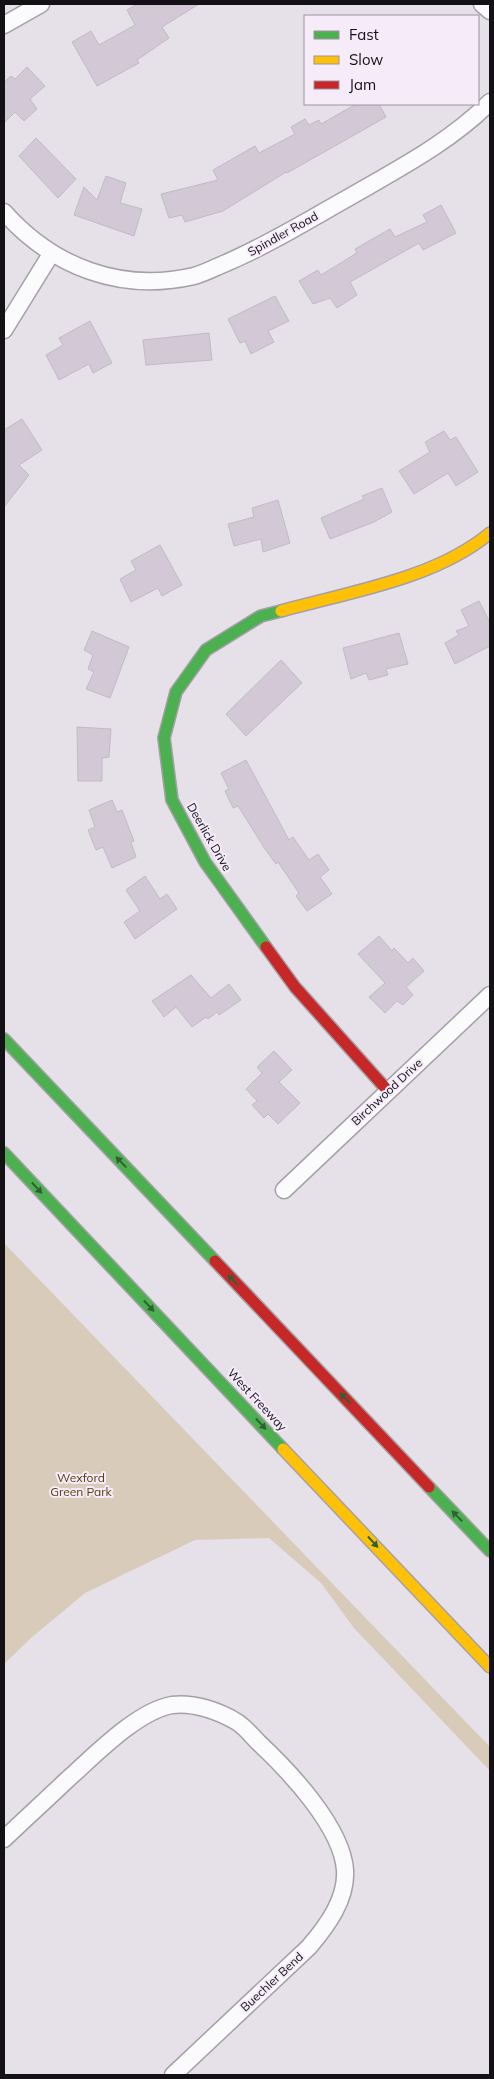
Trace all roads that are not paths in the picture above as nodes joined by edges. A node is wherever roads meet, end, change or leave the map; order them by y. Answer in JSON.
{"nodes":[{"id":1,"x":41,"y":4,"type":"edge"},
{"id":2,"x":482,"y":4,"type":"edge"},
{"id":3,"x":490,"y":11,"type":"edge"},
{"id":4,"x":4,"y":25,"type":"edge"},
{"id":5,"x":490,"y":102,"type":"edge"},
{"id":6,"x":4,"y":212,"type":"edge"},
{"id":7,"x":51,"y":254,"type":"junction"},
{"id":8,"x":4,"y":330,"type":"edge"},
{"id":9,"x":490,"y":533,"type":"edge"},
{"id":10,"x":490,"y":995,"type":"edge"},
{"id":11,"x":4,"y":1039,"type":"edge"},
{"id":12,"x":388,"y":1091,"type":"junction"},
{"id":13,"x":4,"y":1153,"type":"edge"},
{"id":14,"x":284,"y":1190,"type":"dead end"},
{"id":15,"x":490,"y":1551,"type":"edge"},
{"id":16,"x":490,"y":1667,"type":"edge"},
{"id":17,"x":4,"y":1839,"type":"edge"},
{"id":18,"x":173,"y":2075,"type":"edge"}],
"edges":[{"from":1,"to":4,"type":"street"},
{"from":2,"to":3,"type":"street"},
{"from":5,"to":7,"type":"street","name":"Spindler Road"},
{"from":6,"to":7,"type":"street","name":"Spindler Road"},
{"from":7,"to":8,"type":"street"},
{"from":9,"to":12,"type":"main road","name":"Deerlick Drive"},
{"from":10,"to":12,"type":"street","name":"Birchwood Drive"},
{"from":15,"to":11,"type":"main road","one_way":true},
{"from":12,"to":14,"type":"street","name":"Birchwood Drive"},
{"from":13,"to":16,"type":"main road","name":"West Freeway","one_way":true},
{"from":17,"to":18,"type":"street","name":"Buechler Bend"}]}
